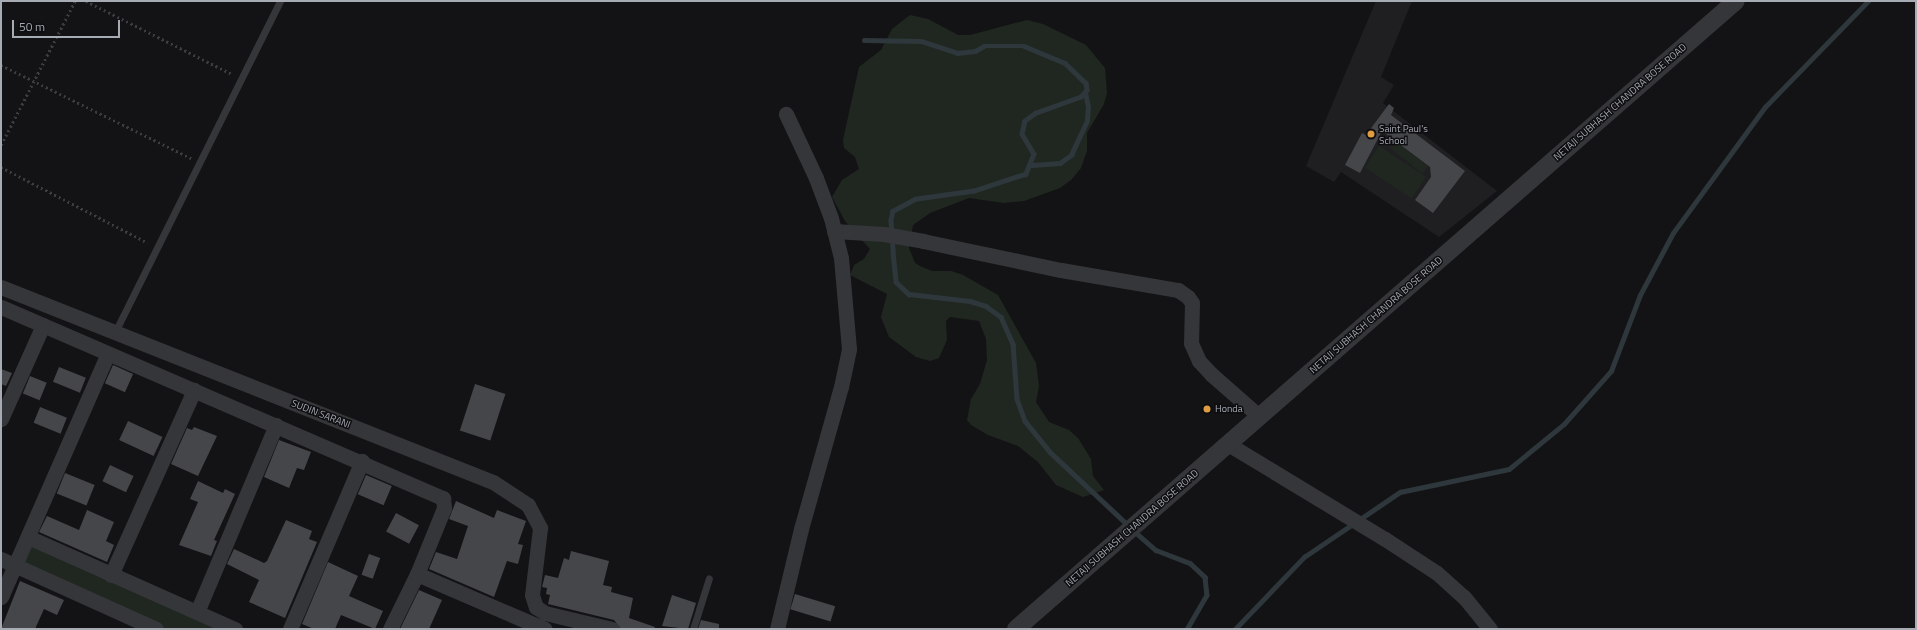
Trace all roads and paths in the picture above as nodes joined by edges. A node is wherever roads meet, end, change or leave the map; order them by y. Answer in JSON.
{"nodes":[{"id":1,"x":75,"y":1,"type":"edge"},
{"id":2,"x":86,"y":1,"type":"edge"},
{"id":3,"x":280,"y":1,"type":"edge"},
{"id":4,"x":1736,"y":1,"type":"edge"},
{"id":5,"x":1,"y":65,"type":"edge"},
{"id":6,"x":242,"y":79,"type":"junction"},
{"id":7,"x":34,"y":81,"type":"junction"},
{"id":8,"x":786,"y":114,"type":"dead end"},
{"id":9,"x":1,"y":145,"type":"edge"},
{"id":10,"x":200,"y":163,"type":"junction"},
{"id":11,"x":1,"y":167,"type":"edge"},
{"id":12,"x":834,"y":231,"type":"junction"},
{"id":13,"x":158,"y":248,"type":"junction"},
{"id":14,"x":1,"y":287,"type":"edge"},
{"id":15,"x":1,"y":307,"type":"edge"},
{"id":16,"x":43,"y":325,"type":"junction"},
{"id":17,"x":116,"y":334,"type":"junction"},
{"id":18,"x":110,"y":353,"type":"junction"},
{"id":19,"x":194,"y":390,"type":"junction"},
{"id":20,"x":1260,"y":417,"type":"junction"},
{"id":21,"x":1,"y":420,"type":"edge"},
{"id":22,"x":276,"y":425,"type":"junction"},
{"id":23,"x":1228,"y":444,"type":"junction"},
{"id":24,"x":362,"y":461,"type":"junction"},
{"id":25,"x":28,"y":537,"type":"junction"},
{"id":26,"x":1,"y":559,"type":"edge"},
{"id":27,"x":16,"y":566,"type":"junction"},
{"id":28,"x":417,"y":574,"type":"junction"},
{"id":29,"x":111,"y":575,"type":"junction"},
{"id":30,"x":709,"y":578,"type":"dead end"},
{"id":31,"x":1,"y":597,"type":"edge"},
{"id":32,"x":197,"y":612,"type":"junction"},
{"id":33,"x":156,"y":629,"type":"edge"},
{"id":34,"x":235,"y":629,"type":"edge"},
{"id":35,"x":290,"y":629,"type":"edge"},
{"id":36,"x":390,"y":629,"type":"edge"},
{"id":37,"x":545,"y":629,"type":"edge"},
{"id":38,"x":612,"y":629,"type":"edge"},
{"id":39,"x":693,"y":629,"type":"edge"},
{"id":40,"x":777,"y":629,"type":"edge"},
{"id":41,"x":1016,"y":629,"type":"edge"},
{"id":42,"x":1490,"y":629,"type":"edge"}],
"edges":[{"from":1,"to":7,"type":"path"},
{"from":2,"to":6,"type":"path"},
{"from":3,"to":6,"type":"lane"},
{"from":4,"to":20,"type":"street","name":"NETAJI SUBHASH CHANDRA BOSE ROAD"},
{"from":5,"to":7,"type":"path"},
{"from":6,"to":10,"type":"lane"},
{"from":7,"to":9,"type":"path"},
{"from":7,"to":10,"type":"path"},
{"from":8,"to":12,"type":"street"},
{"from":10,"to":13,"type":"lane"},
{"from":11,"to":13,"type":"path"},
{"from":12,"to":20,"type":"street"},
{"from":12,"to":40,"type":"street"},
{"from":13,"to":17,"type":"lane"},
{"from":14,"to":17,"type":"street","name":"SUDIN SARANI"},
{"from":15,"to":16,"type":"street"},
{"from":16,"to":18,"type":"street"},
{"from":16,"to":21,"type":"street"},
{"from":17,"to":18,"type":"street"},
{"from":17,"to":38,"type":"street","name":"SUDIN SARANI"},
{"from":18,"to":19,"type":"street"},
{"from":18,"to":25,"type":"street"},
{"from":19,"to":22,"type":"street"},
{"from":19,"to":29,"type":"street"},
{"from":20,"to":23,"type":"street","name":"NETAJI SUBHASH CHANDRA BOSE ROAD"},
{"from":22,"to":24,"type":"street"},
{"from":22,"to":32,"type":"street"},
{"from":23,"to":41,"type":"street","name":"NETAJI SUBHASH CHANDRA BOSE ROAD"},
{"from":23,"to":42,"type":"street"},
{"from":24,"to":28,"type":"street"},
{"from":24,"to":35,"type":"street"},
{"from":25,"to":27,"type":"street"},
{"from":25,"to":29,"type":"street"},
{"from":26,"to":27,"type":"street"},
{"from":27,"to":31,"type":"street"},
{"from":27,"to":33,"type":"street"},
{"from":28,"to":36,"type":"street"},
{"from":28,"to":37,"type":"street"},
{"from":29,"to":32,"type":"street"},
{"from":30,"to":39,"type":"lane"},
{"from":32,"to":34,"type":"street"}]}
